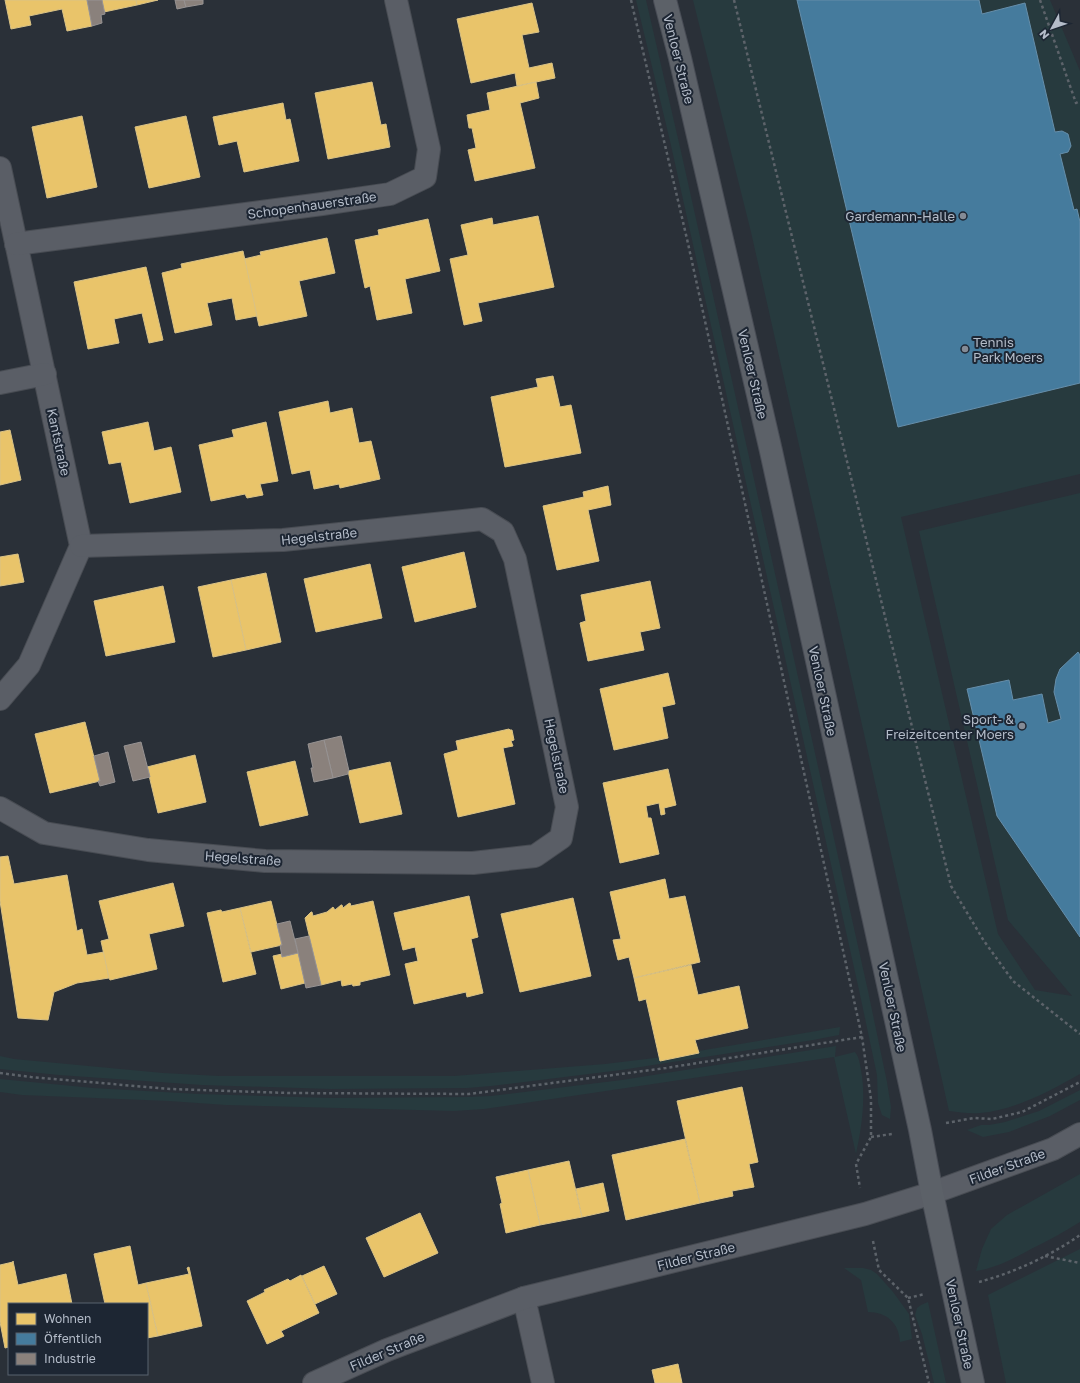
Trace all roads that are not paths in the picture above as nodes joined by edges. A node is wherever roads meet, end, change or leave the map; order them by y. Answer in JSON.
{"nodes":[{"id":1,"x":396,"y":0,"type":"edge"},
{"id":2,"x":665,"y":0,"type":"edge"},
{"id":3,"x":0,"y":168,"type":"edge"},
{"id":4,"x":16,"y":244,"type":"junction"},
{"id":5,"x":44,"y":374,"type":"junction"},
{"id":6,"x":0,"y":383,"type":"edge"},
{"id":7,"x":81,"y":546,"type":"junction"},
{"id":8,"x":0,"y":699,"type":"edge"},
{"id":9,"x":0,"y":808,"type":"edge"},
{"id":10,"x":1080,"y":1134,"type":"edge"},
{"id":11,"x":932,"y":1193,"type":"junction"},
{"id":12,"x":524,"y":1298,"type":"junction"},
{"id":13,"x":314,"y":1383,"type":"edge"},
{"id":14,"x":543,"y":1383,"type":"edge"},
{"id":15,"x":973,"y":1383,"type":"edge"}],
"edges":[{"from":1,"to":4,"type":"street","name":"Schopenhauerstraße"},
{"from":2,"to":11,"type":"main road","name":"Venloer Straße"},
{"from":3,"to":4,"type":"street","name":"Kantstraße"},
{"from":4,"to":5,"type":"street","name":"Kantstraße"},
{"from":5,"to":6,"type":"street"},
{"from":5,"to":7,"type":"street","name":"Kantstraße"},
{"from":7,"to":8,"type":"street"},
{"from":7,"to":9,"type":"street","name":"Hegelstraße"},
{"from":10,"to":11,"type":"street","name":"Filder Straße"},
{"from":11,"to":12,"type":"street","name":"Filder Straße"},
{"from":11,"to":15,"type":"main road","name":"Venloer Straße"},
{"from":12,"to":13,"type":"street","name":"Filder Straße"},
{"from":12,"to":14,"type":"street"}]}
